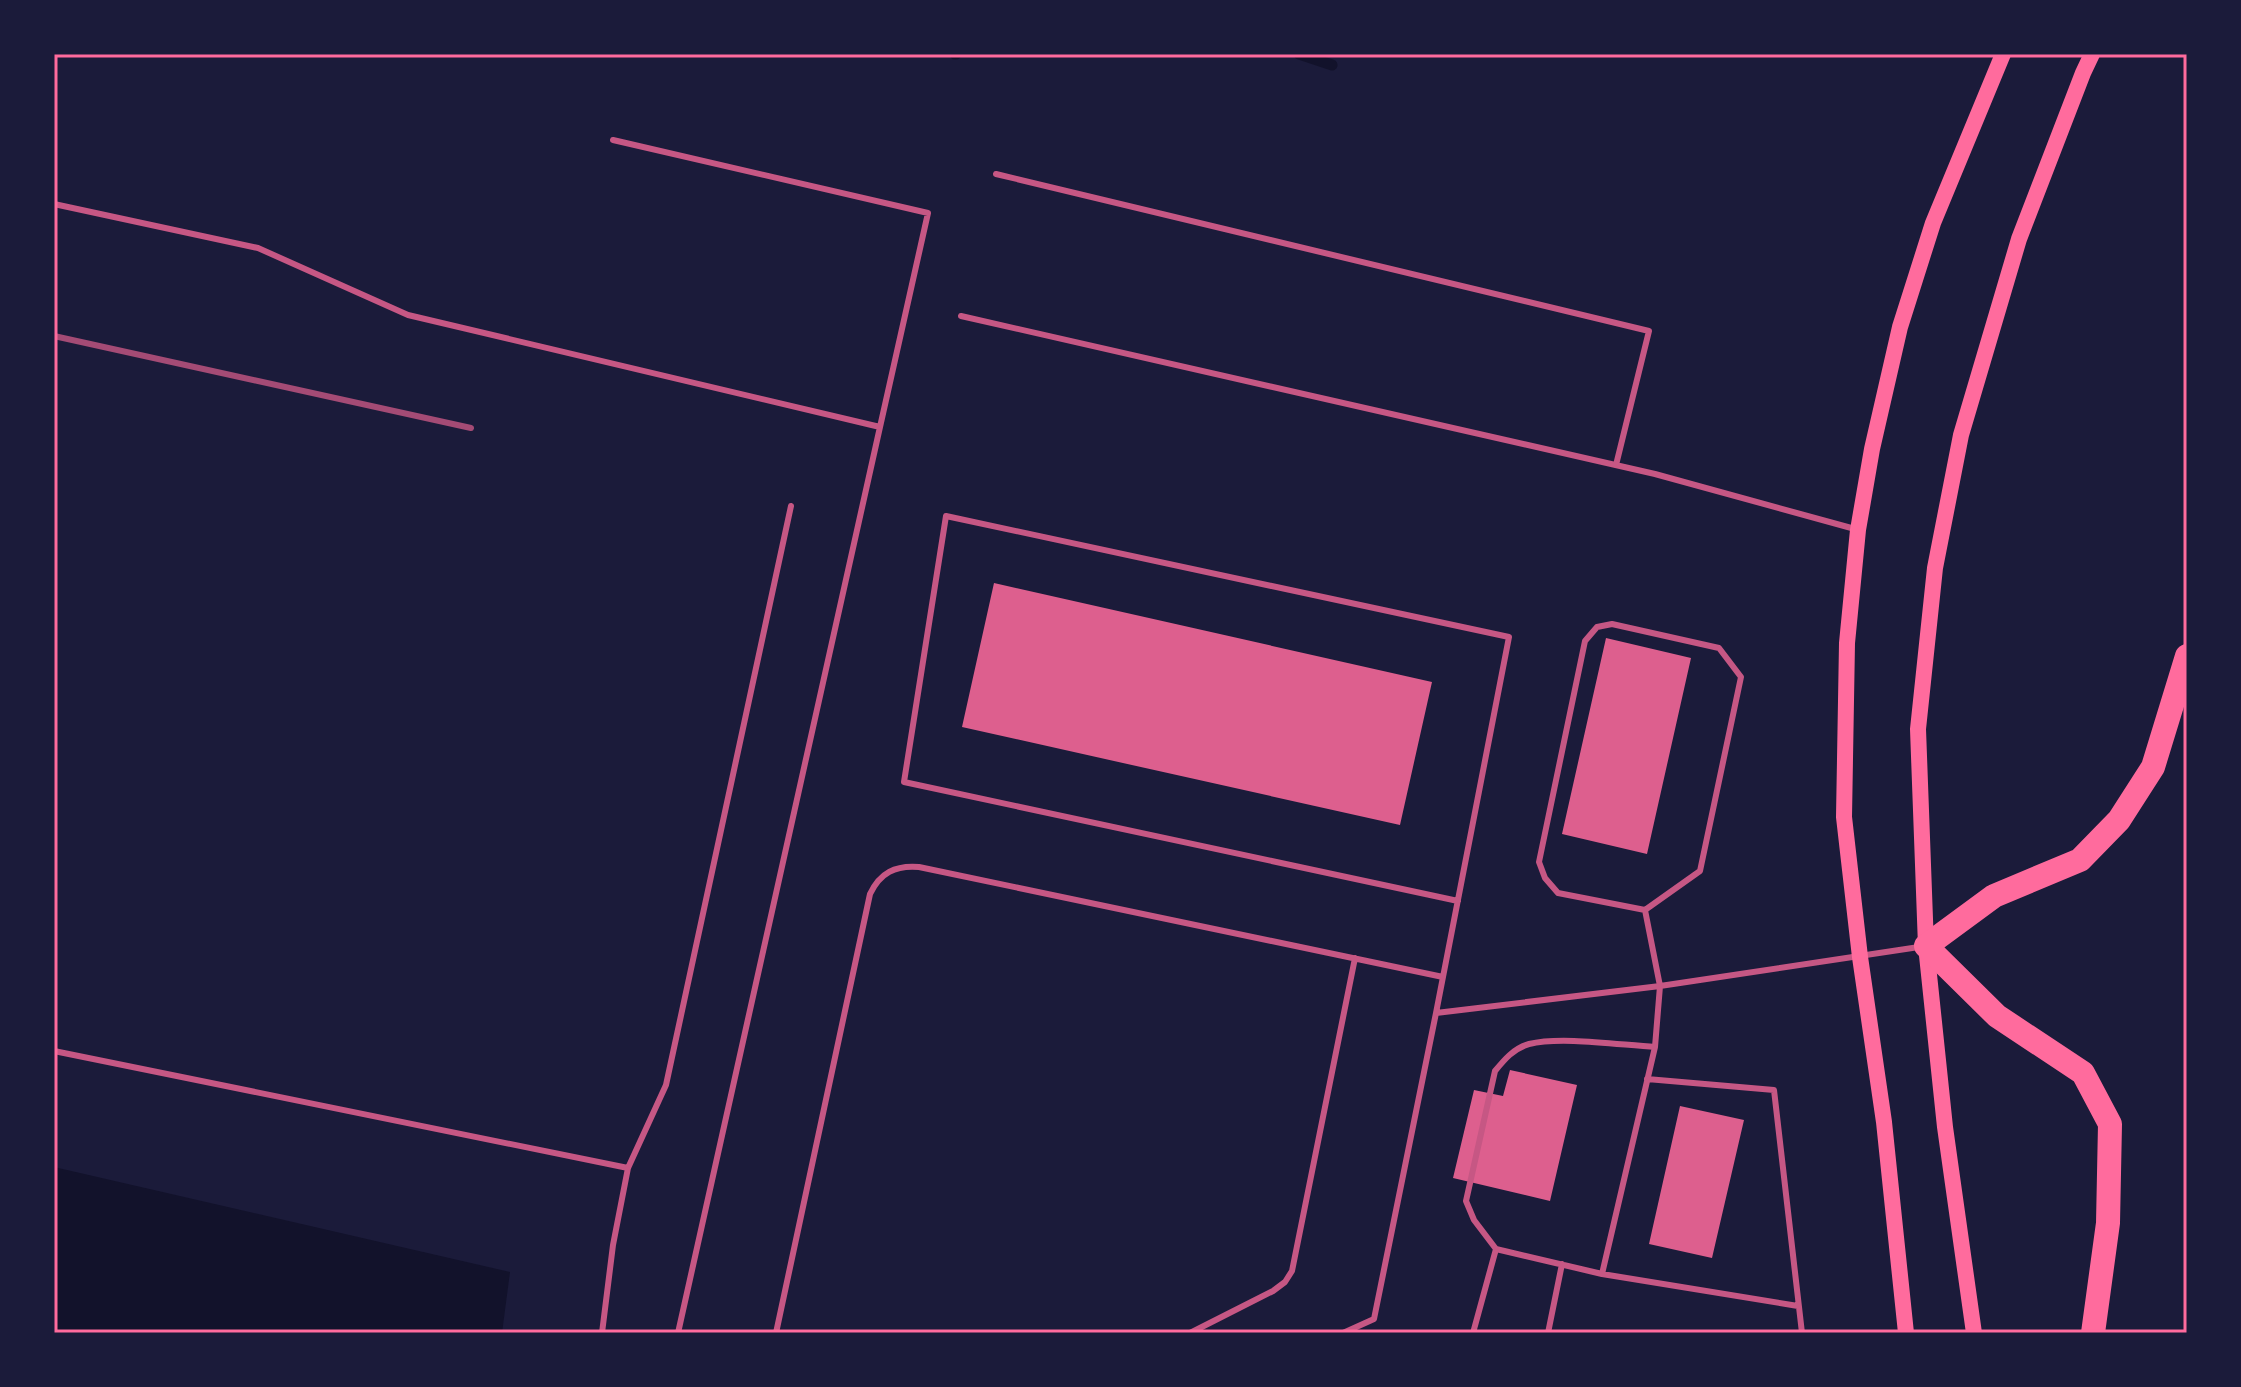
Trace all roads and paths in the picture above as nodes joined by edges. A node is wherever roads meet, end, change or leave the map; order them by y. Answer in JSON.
{"nodes":[{"id":1,"x":2003,"y":54,"type":"edge"},
{"id":2,"x":2092,"y":54,"type":"edge"},
{"id":3,"x":613,"y":140,"type":"dead end"},
{"id":4,"x":996,"y":174,"type":"dead end"},
{"id":5,"x":54,"y":204,"type":"edge"},
{"id":6,"x":961,"y":316,"type":"dead end"},
{"id":7,"x":880,"y":427,"type":"junction"},
{"id":8,"x":1616,"y":465,"type":"junction"},
{"id":9,"x":791,"y":506,"type":"dead end"},
{"id":10,"x":1858,"y":530,"type":"junction"},
{"id":11,"x":2187,"y":656,"type":"edge"},
{"id":12,"x":1458,"y":901,"type":"junction"},
{"id":13,"x":1645,"y":910,"type":"junction"},
{"id":14,"x":1926,"y":946,"type":"junction"},
{"id":15,"x":1860,"y":957,"type":"junction"},
{"id":16,"x":1355,"y":958,"type":"junction"},
{"id":17,"x":1443,"y":977,"type":"junction"},
{"id":18,"x":1660,"y":986,"type":"junction"},
{"id":19,"x":1436,"y":1013,"type":"junction"},
{"id":20,"x":1655,"y":1047,"type":"junction"},
{"id":21,"x":54,"y":1051,"type":"edge"},
{"id":22,"x":1647,"y":1079,"type":"junction"},
{"id":23,"x":628,"y":1168,"type":"junction"},
{"id":24,"x":1496,"y":1249,"type":"junction"},
{"id":25,"x":1562,"y":1264,"type":"junction"},
{"id":26,"x":1602,"y":1274,"type":"junction"},
{"id":27,"x":1798,"y":1306,"type":"junction"},
{"id":28,"x":602,"y":1333,"type":"edge"},
{"id":29,"x":678,"y":1333,"type":"edge"},
{"id":30,"x":776,"y":1333,"type":"edge"},
{"id":31,"x":1190,"y":1333,"type":"edge"},
{"id":32,"x":1343,"y":1333,"type":"edge"},
{"id":33,"x":1473,"y":1333,"type":"edge"},
{"id":34,"x":1548,"y":1333,"type":"edge"},
{"id":35,"x":1802,"y":1333,"type":"edge"},
{"id":36,"x":1906,"y":1333,"type":"edge"},
{"id":37,"x":1974,"y":1333,"type":"edge"},
{"id":38,"x":2093,"y":1333,"type":"edge"}],
"edges":[{"from":1,"to":10,"type":"main road"},
{"from":2,"to":14,"type":"main road"},
{"from":3,"to":7,"type":"lane"},
{"from":4,"to":8,"type":"lane"},
{"from":5,"to":7,"type":"lane"},
{"from":6,"to":8,"type":"lane"},
{"from":7,"to":29,"type":"lane"},
{"from":8,"to":10,"type":"lane"},
{"from":9,"to":23,"type":"lane"},
{"from":10,"to":15,"type":"main road"},
{"from":11,"to":14,"type":"highway"},
{"from":12,"to":12,"type":"lane"},
{"from":12,"to":17,"type":"lane"},
{"from":13,"to":13,"type":"lane"},
{"from":13,"to":18,"type":"lane"},
{"from":14,"to":15,"type":"lane"},
{"from":14,"to":37,"type":"main road"},
{"from":14,"to":38,"type":"highway"},
{"from":15,"to":18,"type":"lane"},
{"from":15,"to":36,"type":"main road"},
{"from":16,"to":17,"type":"lane"},
{"from":16,"to":30,"type":"lane"},
{"from":16,"to":31,"type":"lane"},
{"from":17,"to":19,"type":"lane"},
{"from":18,"to":19,"type":"lane"},
{"from":18,"to":20,"type":"lane"},
{"from":19,"to":32,"type":"lane"},
{"from":20,"to":22,"type":"lane"},
{"from":20,"to":24,"type":"lane"},
{"from":21,"to":23,"type":"lane"},
{"from":22,"to":26,"type":"lane"},
{"from":22,"to":27,"type":"lane"},
{"from":23,"to":28,"type":"lane"},
{"from":24,"to":25,"type":"lane"},
{"from":24,"to":33,"type":"lane"},
{"from":25,"to":26,"type":"lane"},
{"from":25,"to":34,"type":"lane"},
{"from":26,"to":27,"type":"lane"},
{"from":27,"to":35,"type":"lane"}]}
